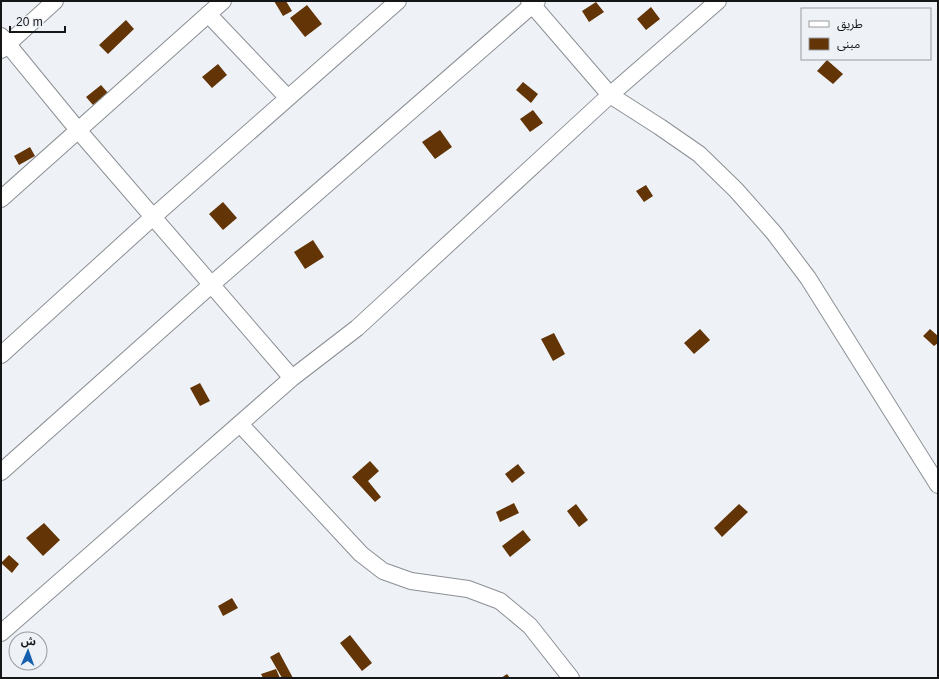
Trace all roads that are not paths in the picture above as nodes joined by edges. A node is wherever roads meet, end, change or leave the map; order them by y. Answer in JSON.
{"nodes":[{"id":1,"x":56,"y":1,"type":"edge"},
{"id":2,"x":223,"y":1,"type":"edge"},
{"id":3,"x":398,"y":1,"type":"edge"},
{"id":4,"x":718,"y":1,"type":"edge"},
{"id":5,"x":533,"y":2,"type":"edge"},
{"id":6,"x":208,"y":14,"type":"junction"},
{"id":7,"x":3,"y":43,"type":"edge"},
{"id":8,"x":610,"y":95,"type":"junction"},
{"id":9,"x":288,"y":98,"type":"junction"},
{"id":10,"x":78,"y":130,"type":"junction"},
{"id":11,"x":1,"y":199,"type":"edge"},
{"id":12,"x":154,"y":216,"type":"junction"},
{"id":13,"x":211,"y":285,"type":"junction"},
{"id":14,"x":1,"y":355,"type":"edge"},
{"id":15,"x":292,"y":378,"type":"junction"},
{"id":16,"x":240,"y":424,"type":"junction"},
{"id":17,"x":1,"y":472,"type":"edge"},
{"id":18,"x":938,"y":485,"type":"edge"},
{"id":19,"x":1,"y":633,"type":"edge"},
{"id":20,"x":571,"y":678,"type":"edge"}],
"edges":[{"from":1,"to":7,"type":"street"},
{"from":2,"to":6,"type":"street"},
{"from":3,"to":9,"type":"street"},
{"from":4,"to":8,"type":"street"},
{"from":5,"to":8,"type":"street"},
{"from":5,"to":13,"type":"street"},
{"from":6,"to":9,"type":"street"},
{"from":6,"to":10,"type":"street"},
{"from":7,"to":10,"type":"street"},
{"from":8,"to":15,"type":"street"},
{"from":8,"to":18,"type":"street"},
{"from":9,"to":12,"type":"street"},
{"from":10,"to":11,"type":"street"},
{"from":10,"to":12,"type":"street"},
{"from":12,"to":13,"type":"street"},
{"from":12,"to":14,"type":"street"},
{"from":13,"to":15,"type":"street"},
{"from":13,"to":17,"type":"street"},
{"from":15,"to":16,"type":"street"},
{"from":16,"to":19,"type":"street"},
{"from":16,"to":20,"type":"street"}]}
